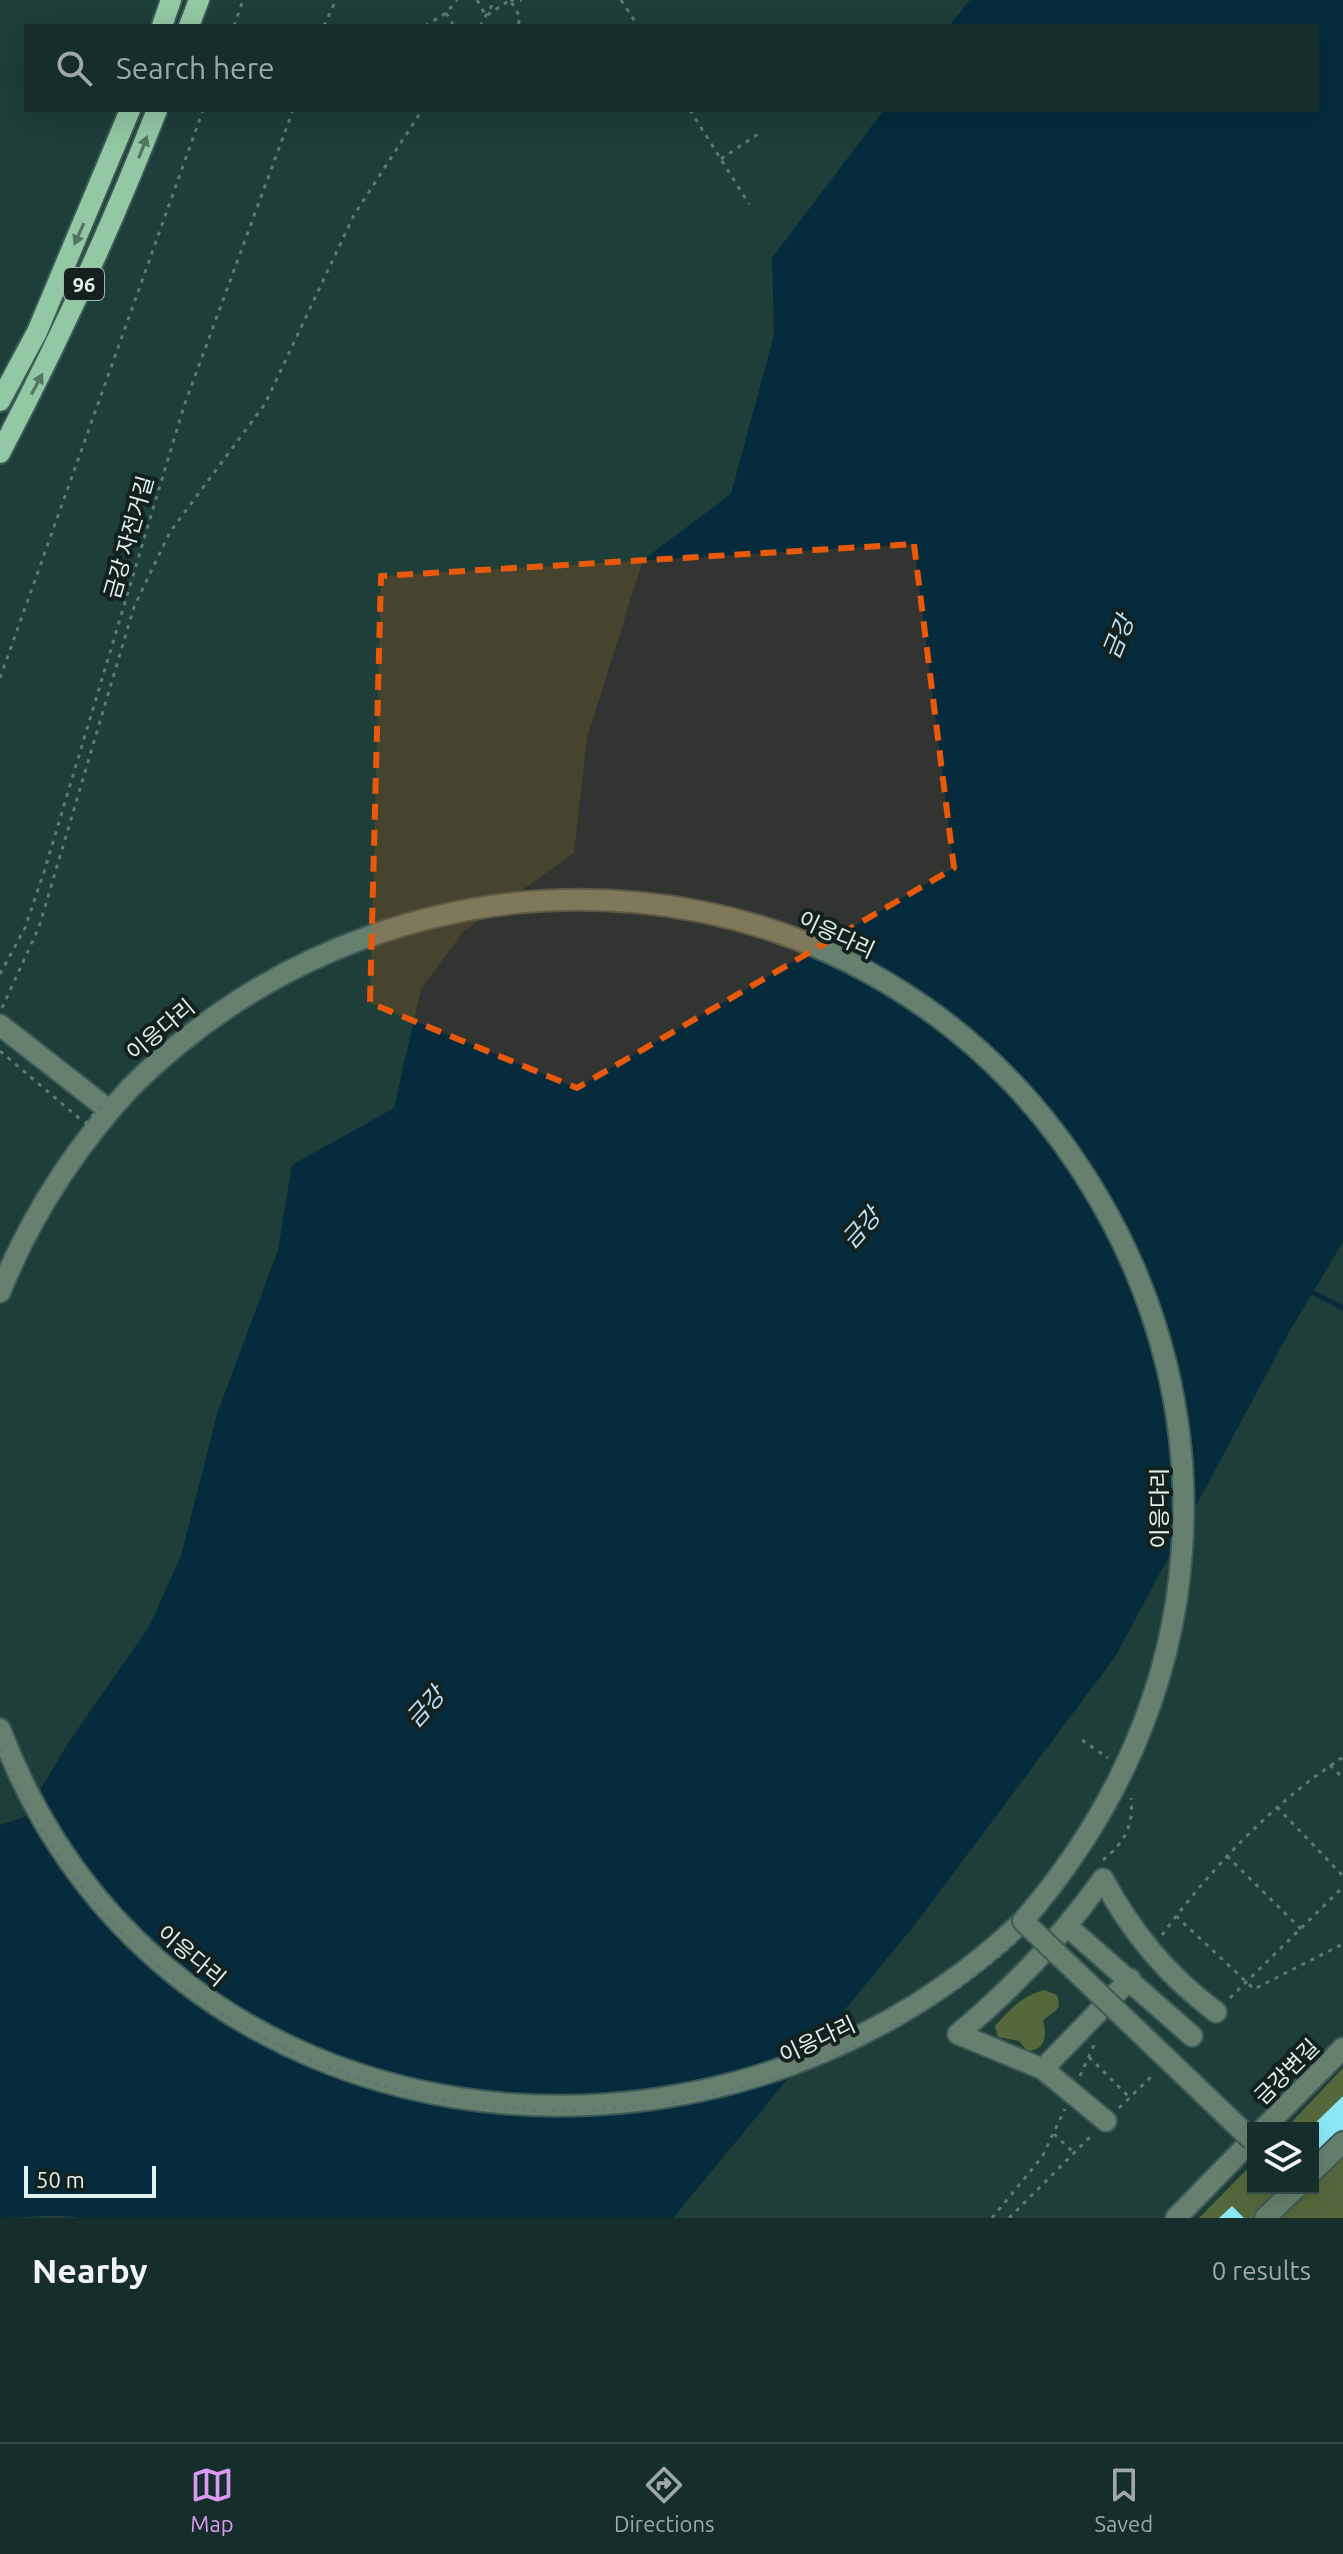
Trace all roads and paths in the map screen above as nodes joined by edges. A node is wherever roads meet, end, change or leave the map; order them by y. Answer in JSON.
{"nodes":[{"id":1,"x":171,"y":0,"type":"edge"},
{"id":2,"x":199,"y":0,"type":"edge"},
{"id":3,"x":243,"y":0,"type":"edge"},
{"id":4,"x":336,"y":0,"type":"edge"},
{"id":5,"x":457,"y":0,"type":"edge"},
{"id":6,"x":477,"y":0,"type":"edge"},
{"id":7,"x":495,"y":0,"type":"edge"},
{"id":8,"x":510,"y":0,"type":"edge"},
{"id":9,"x":522,"y":0,"type":"edge"},
{"id":10,"x":621,"y":0,"type":"edge"},
{"id":11,"x":446,"y":13,"type":"junction"},
{"id":12,"x":486,"y":16,"type":"junction"},
{"id":13,"x":163,"y":24,"type":"edge"},
{"id":14,"x":190,"y":24,"type":"edge"},
{"id":15,"x":235,"y":24,"type":"edge"},
{"id":16,"x":325,"y":24,"type":"edge"},
{"id":17,"x":428,"y":24,"type":"edge"},
{"id":18,"x":453,"y":24,"type":"edge"},
{"id":19,"x":481,"y":24,"type":"edge"},
{"id":20,"x":518,"y":24,"type":"edge"},
{"id":21,"x":637,"y":24,"type":"edge"},
{"id":22,"x":129,"y":112,"type":"edge"},
{"id":23,"x":156,"y":112,"type":"edge"},
{"id":24,"x":202,"y":112,"type":"edge"},
{"id":25,"x":292,"y":112,"type":"edge"},
{"id":26,"x":421,"y":112,"type":"edge"},
{"id":27,"x":691,"y":112,"type":"edge"},
{"id":28,"x":761,"y":132,"type":"dead end"},
{"id":29,"x":721,"y":159,"type":"junction"},
{"id":30,"x":749,"y":204,"type":"dead end"},
{"id":31,"x":0,"y":401,"type":"edge"},
{"id":32,"x":0,"y":453,"type":"edge"},
{"id":33,"x":0,"y":678,"type":"edge"},
{"id":34,"x":0,"y":974,"type":"edge"},
{"id":35,"x":0,"y":1011,"type":"edge"},
{"id":36,"x":0,"y":1025,"type":"edge"},
{"id":37,"x":0,"y":1051,"type":"edge"},
{"id":38,"x":116,"y":1090,"type":"dead end"},
{"id":39,"x":109,"y":1110,"type":"junction"},
{"id":40,"x":0,"y":1292,"type":"edge"},
{"id":41,"x":0,"y":1729,"type":"edge"},
{"id":42,"x":0,"y":1748,"type":"edge"},
{"id":43,"x":1343,"y":1757,"type":"edge"},
{"id":44,"x":1330,"y":1765,"type":"junction"},
{"id":45,"x":1343,"y":1778,"type":"edge"},
{"id":46,"x":1277,"y":1807,"type":"junction"},
{"id":47,"x":1227,"y":1856,"type":"junction"},
{"id":48,"x":1343,"y":1876,"type":"edge"},
{"id":49,"x":1176,"y":1916,"type":"junction"},
{"id":50,"x":1067,"y":1926,"type":"junction"},
{"id":51,"x":1022,"y":1929,"type":"junction"},
{"id":52,"x":1301,"y":1929,"type":"dead end"},
{"id":53,"x":1343,"y":1944,"type":"edge"},
{"id":54,"x":1149,"y":1952,"type":"junction"},
{"id":55,"x":984,"y":1972,"type":"dead end"},
{"id":56,"x":1130,"y":1979,"type":"junction"},
{"id":57,"x":1186,"y":1990,"type":"junction"},
{"id":58,"x":210,"y":2011,"type":"dead end"},
{"id":59,"x":1166,"y":2012,"type":"junction"},
{"id":60,"x":1216,"y":2012,"type":"dead end"},
{"id":61,"x":1099,"y":2034,"type":"dead end"},
{"id":62,"x":1192,"y":2036,"type":"dead end"},
{"id":63,"x":1343,"y":2048,"type":"edge"},
{"id":64,"x":1089,"y":2057,"type":"junction"},
{"id":65,"x":1043,"y":2069,"type":"junction"},
{"id":66,"x":1073,"y":2093,"type":"junction"},
{"id":67,"x":1130,"y":2098,"type":"dead end"},
{"id":68,"x":1106,"y":2121,"type":"dead end"},
{"id":69,"x":1270,"y":2122,"type":"edge"},
{"id":70,"x":1054,"y":2134,"type":"junction"},
{"id":71,"x":1247,"y":2134,"type":"edge"},
{"id":72,"x":1343,"y":2142,"type":"edge"},
{"id":73,"x":1247,"y":2145,"type":"edge"},
{"id":74,"x":1074,"y":2153,"type":"dead end"},
{"id":75,"x":1319,"y":2165,"type":"edge"},
{"id":76,"x":1290,"y":2194,"type":"edge"},
{"id":77,"x":992,"y":2218,"type":"edge"},
{"id":78,"x":1176,"y":2218,"type":"edge"},
{"id":79,"x":1265,"y":2218,"type":"edge"}],
"edges":[{"from":1,"to":13,"type":"main road"},
{"from":2,"to":14,"type":"main road"},
{"from":3,"to":15,"type":"path"},
{"from":4,"to":16,"type":"path"},
{"from":5,"to":11,"type":"path"},
{"from":6,"to":12,"type":"path"},
{"from":7,"to":12,"type":"path"},
{"from":8,"to":9,"type":"path"},
{"from":8,"to":12,"type":"path"},
{"from":8,"to":20,"type":"path"},
{"from":10,"to":21,"type":"path"},
{"from":11,"to":17,"type":"path"},
{"from":11,"to":18,"type":"path"},
{"from":12,"to":19,"type":"path"},
{"from":22,"to":31,"type":"main road","number":"96","one_way":true},
{"from":32,"to":23,"type":"main road","number":"96","one_way":true},
{"from":24,"to":33,"type":"path"},
{"from":25,"to":34,"type":"path","name":"금강 자전거길"},
{"from":26,"to":35,"type":"path"},
{"from":27,"to":29,"type":"path"},
{"from":28,"to":29,"type":"path"},
{"from":29,"to":30,"type":"path"},
{"from":36,"to":39,"type":"street"},
{"from":37,"to":38,"type":"path","name":"이응다리","bridge":true},
{"from":39,"to":40,"type":"street","name":"이응다리"},
{"from":39,"to":51,"type":"street","name":"이응다리","bridge":true},
{"from":41,"to":51,"type":"street","name":"이응다리","bridge":true},
{"from":42,"to":58,"type":"path","name":"이응다리","bridge":true},
{"from":43,"to":44,"type":"path"},
{"from":44,"to":45,"type":"path"},
{"from":44,"to":46,"type":"path"},
{"from":46,"to":47,"type":"path"},
{"from":46,"to":48,"type":"path"},
{"from":47,"to":49,"type":"path"},
{"from":47,"to":52,"type":"path"},
{"from":49,"to":53,"type":"path"},
{"from":49,"to":54,"type":"path"},
{"from":50,"to":54,"type":"street"},
{"from":50,"to":56,"type":"street"},
{"from":50,"to":65,"type":"street"},
{"from":51,"to":55,"type":"path","bridge":true},
{"from":51,"to":71,"type":"street","bridge":true},
{"from":54,"to":57,"type":"street"},
{"from":56,"to":59,"type":"street"},
{"from":56,"to":65,"type":"street"},
{"from":57,"to":59,"type":"street"},
{"from":57,"to":60,"type":"street"},
{"from":59,"to":62,"type":"street"},
{"from":61,"to":64,"type":"path"},
{"from":63,"to":69,"type":"street","name":"금강변길"},
{"from":64,"to":66,"type":"path"},
{"from":64,"to":67,"type":"path"},
{"from":65,"to":66,"type":"street"},
{"from":66,"to":68,"type":"street"},
{"from":66,"to":70,"type":"path"},
{"from":70,"to":74,"type":"path"},
{"from":70,"to":77,"type":"path"},
{"from":72,"to":75,"type":"street"},
{"from":73,"to":78,"type":"street"},
{"from":76,"to":79,"type":"street"}]}
